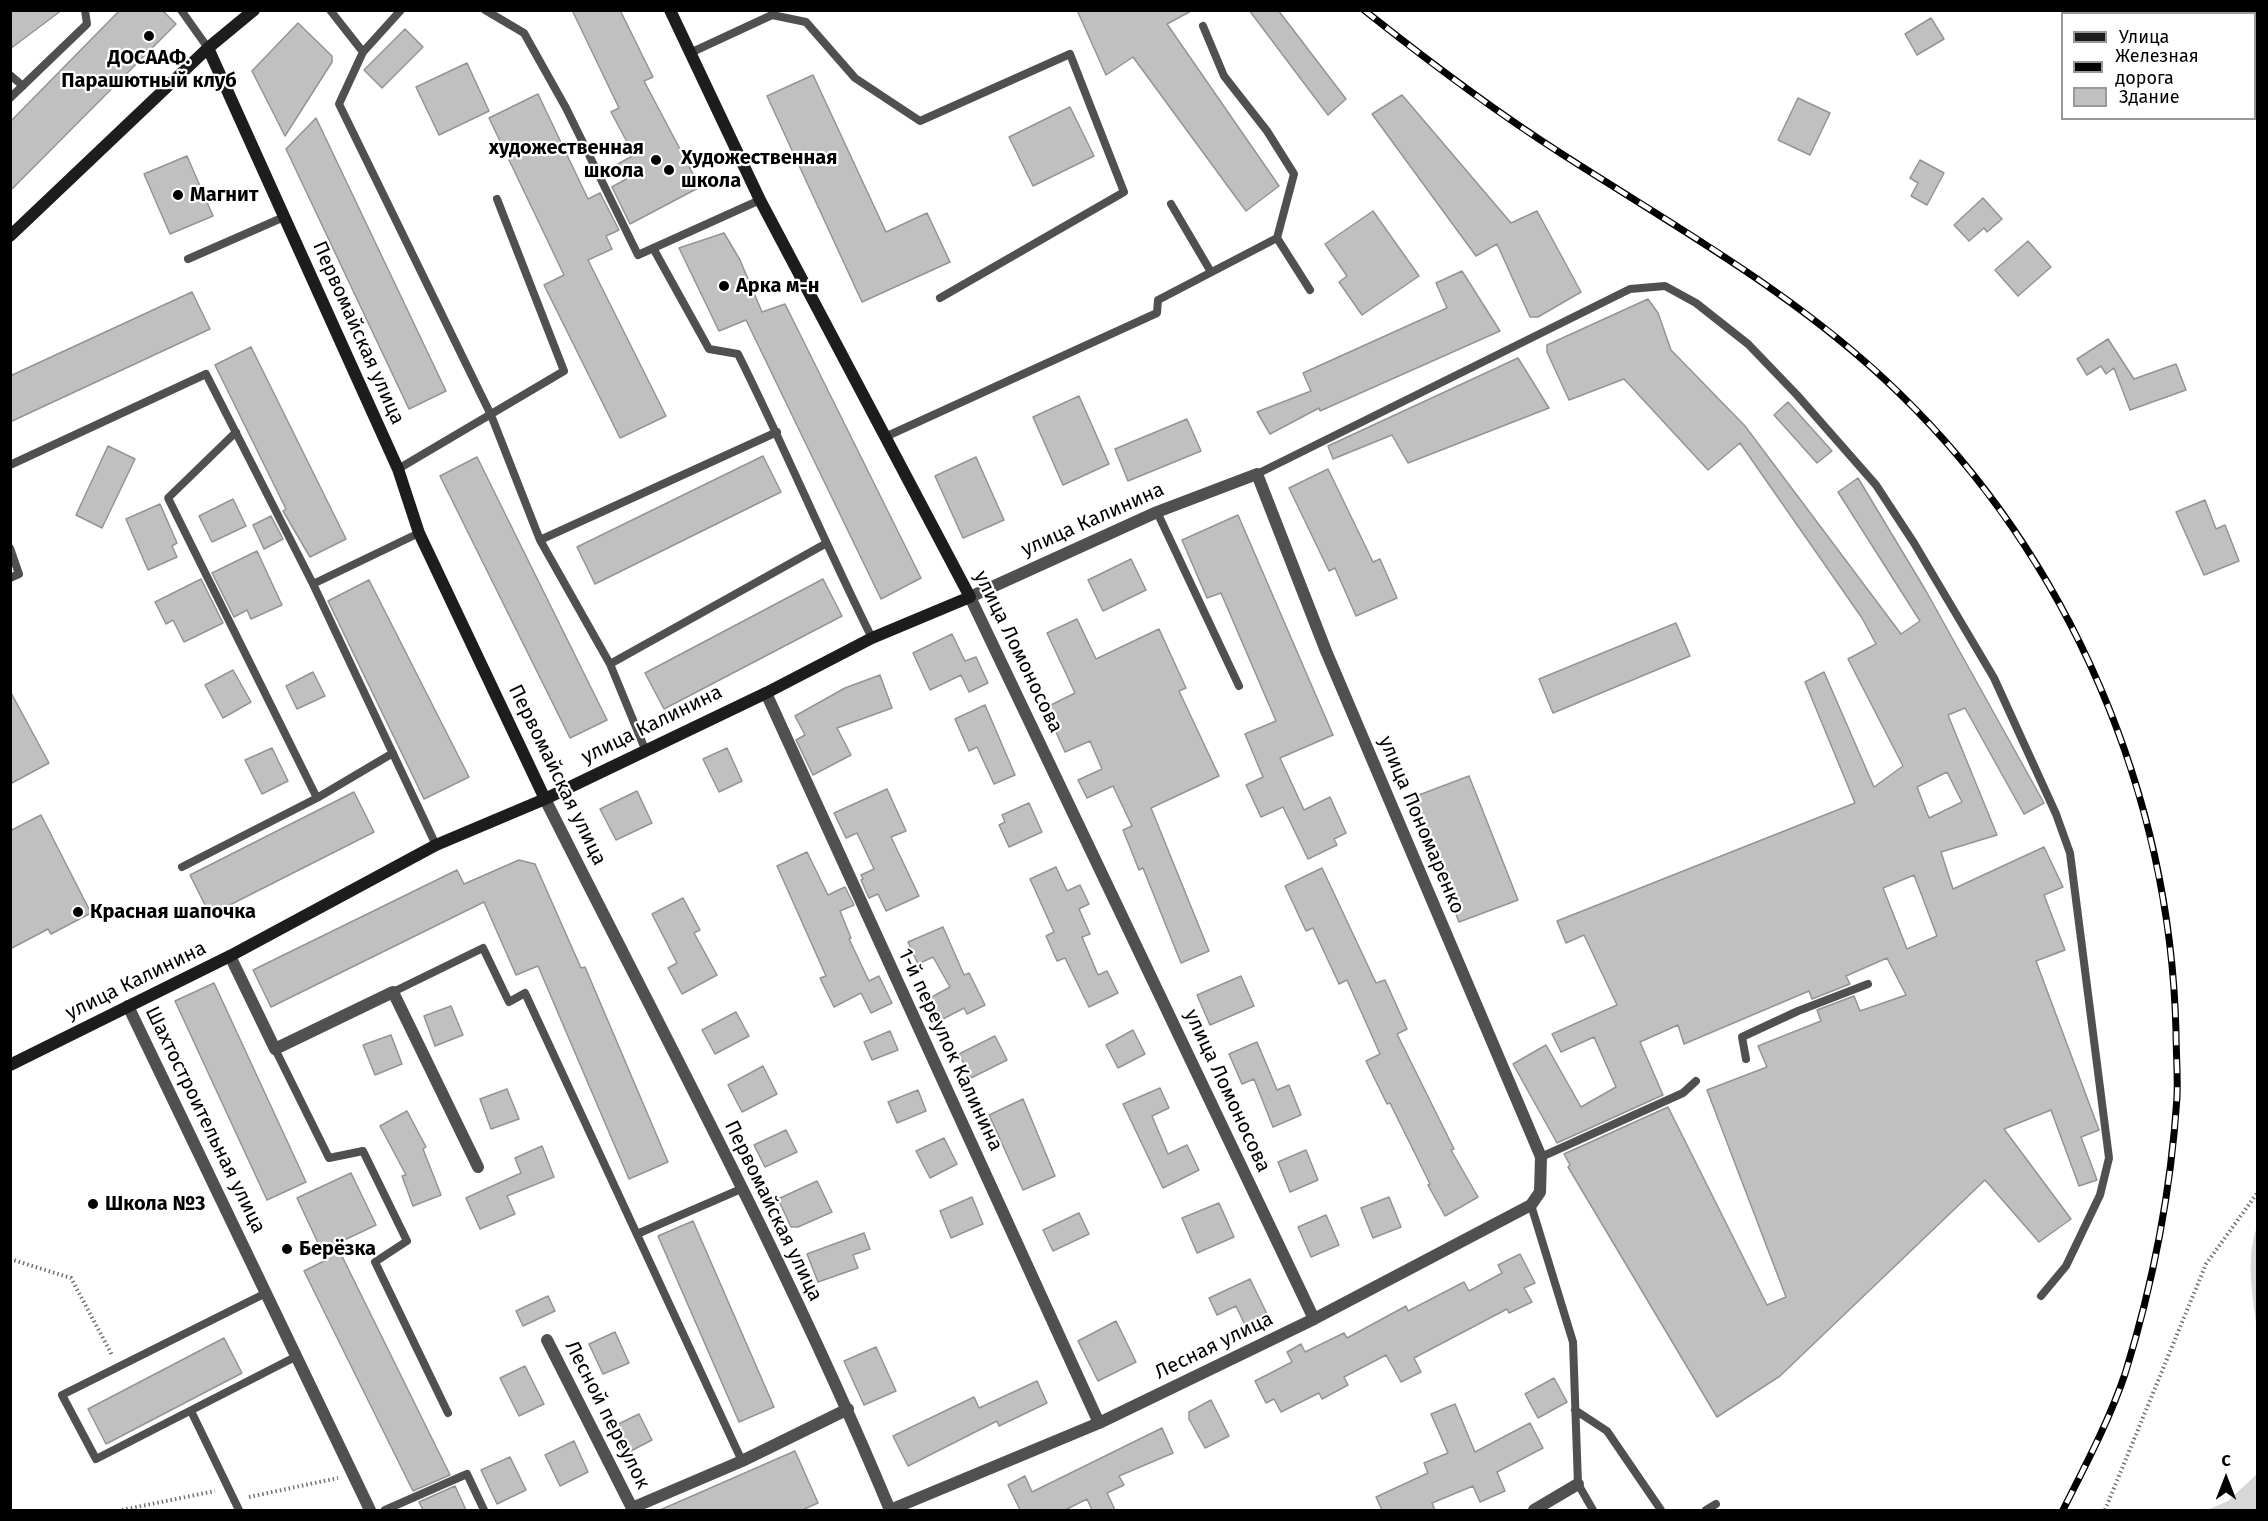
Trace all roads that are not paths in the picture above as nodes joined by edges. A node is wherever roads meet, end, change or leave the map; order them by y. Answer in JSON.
{"nodes":[{"id":1,"x":85,"y":10,"type":"edge"},
{"id":2,"x":181,"y":10,"type":"edge"},
{"id":3,"x":254,"y":10,"type":"edge"},
{"id":4,"x":330,"y":10,"type":"edge"},
{"id":5,"x":400,"y":10,"type":"edge"},
{"id":6,"x":484,"y":10,"type":"edge"},
{"id":7,"x":670,"y":10,"type":"edge"},
{"id":8,"x":1203,"y":26,"type":"dead end"},
{"id":9,"x":208,"y":48,"type":"junction"},
{"id":10,"x":363,"y":52,"type":"junction"},
{"id":11,"x":690,"y":53,"type":"junction"},
{"id":12,"x":10,"y":75,"type":"edge"},
{"id":13,"x":22,"y":86,"type":"junction"},
{"id":14,"x":10,"y":98,"type":"edge"},
{"id":15,"x":497,"y":199,"type":"dead end"},
{"id":16,"x":760,"y":200,"type":"junction"},
{"id":17,"x":1171,"y":204,"type":"dead end"},
{"id":18,"x":284,"y":217,"type":"junction"},
{"id":19,"x":10,"y":236,"type":"edge"},
{"id":20,"x":1277,"y":238,"type":"junction"},
{"id":21,"x":653,"y":248,"type":"junction"},
{"id":22,"x":188,"y":259,"type":"dead end"},
{"id":23,"x":1212,"y":272,"type":"junction"},
{"id":24,"x":1310,"y":290,"type":"dead end"},
{"id":25,"x":940,"y":297,"type":"dead end"},
{"id":26,"x":491,"y":415,"type":"junction"},
{"id":27,"x":236,"y":432,"type":"junction"},
{"id":28,"x":777,"y":432,"type":"junction"},
{"id":29,"x":885,"y":437,"type":"junction"},
{"id":30,"x":10,"y":465,"type":"edge"},
{"id":31,"x":398,"y":469,"type":"junction"},
{"id":32,"x":1257,"y":474,"type":"junction"},
{"id":33,"x":1157,"y":512,"type":"junction"},
{"id":34,"x":419,"y":533,"type":"junction"},
{"id":35,"x":540,"y":540,"type":"junction"},
{"id":36,"x":825,"y":544,"type":"junction"},
{"id":37,"x":10,"y":548,"type":"edge"},
{"id":38,"x":10,"y":578,"type":"edge"},
{"id":39,"x":313,"y":584,"type":"junction"},
{"id":40,"x":970,"y":597,"type":"junction"},
{"id":41,"x":872,"y":638,"type":"junction"},
{"id":42,"x":610,"y":664,"type":"junction"},
{"id":43,"x":1239,"y":686,"type":"dead end"},
{"id":44,"x":766,"y":693,"type":"junction"},
{"id":45,"x":645,"y":749,"type":"junction"},
{"id":46,"x":393,"y":753,"type":"junction"},
{"id":47,"x":317,"y":798,"type":"junction"},
{"id":48,"x":545,"y":799,"type":"junction"},
{"id":49,"x":436,"y":845,"type":"junction"},
{"id":50,"x":182,"y":867,"type":"dead end"},
{"id":51,"x":230,"y":956,"type":"junction"},
{"id":52,"x":1868,"y":984,"type":"dead end"},
{"id":53,"x":393,"y":992,"type":"junction"},
{"id":54,"x":128,"y":1006,"type":"junction"},
{"id":55,"x":275,"y":1049,"type":"junction"},
{"id":56,"x":1746,"y":1059,"type":"dead end"},
{"id":57,"x":10,"y":1065,"type":"edge"},
{"id":58,"x":1696,"y":1081,"type":"dead end"},
{"id":59,"x":1541,"y":1157,"type":"junction"},
{"id":60,"x":478,"y":1167,"type":"dead end"},
{"id":61,"x":741,"y":1189,"type":"junction"},
{"id":62,"x":1540,"y":1192,"type":"joint"},
{"id":63,"x":1531,"y":1205,"type":"junction"},
{"id":64,"x":637,"y":1234,"type":"junction"},
{"id":65,"x":266,"y":1293,"type":"junction"},
{"id":66,"x":2041,"y":1296,"type":"dead end"},
{"id":67,"x":1314,"y":1319,"type":"junction"},
{"id":68,"x":547,"y":1340,"type":"dead end"},
{"id":69,"x":297,"y":1356,"type":"junction"},
{"id":70,"x":848,"y":1409,"type":"junction"},
{"id":71,"x":1575,"y":1410,"type":"junction"},
{"id":72,"x":191,"y":1411,"type":"junction"},
{"id":73,"x":448,"y":1413,"type":"dead end"},
{"id":74,"x":1099,"y":1423,"type":"junction"},
{"id":75,"x":742,"y":1461,"type":"junction"},
{"id":76,"x":1578,"y":1484,"type":"junction"},
{"id":77,"x":1716,"y":1504,"type":"dead end"},
{"id":78,"x":629,"y":1509,"type":"edge"},
{"id":79,"x":239,"y":1510,"type":"edge"},
{"id":80,"x":370,"y":1510,"type":"edge"},
{"id":81,"x":385,"y":1510,"type":"edge"},
{"id":82,"x":484,"y":1510,"type":"edge"},
{"id":83,"x":890,"y":1510,"type":"edge"},
{"id":84,"x":1534,"y":1510,"type":"edge"},
{"id":85,"x":1593,"y":1510,"type":"edge"},
{"id":86,"x":1661,"y":1510,"type":"edge"},
{"id":87,"x":1706,"y":1510,"type":"edge"}],
"edges":[{"from":1,"to":13,"type":"lane"},
{"from":2,"to":9,"type":"lane"},
{"from":3,"to":9,"type":"street"},
{"from":4,"to":10,"type":"lane"},
{"from":5,"to":10,"type":"lane"},
{"from":6,"to":21,"type":"lane"},
{"from":7,"to":11,"type":"street","name":"улица Ломоносова"},
{"from":8,"to":20,"type":"lane"},
{"from":9,"to":18,"type":"street","name":"Первомайская улица"},
{"from":9,"to":19,"type":"street"},
{"from":10,"to":26,"type":"lane"},
{"from":11,"to":16,"type":"street","name":"улица Ломоносова"},
{"from":11,"to":25,"type":"lane"},
{"from":12,"to":13,"type":"lane"},
{"from":13,"to":14,"type":"lane"},
{"from":15,"to":26,"type":"lane"},
{"from":16,"to":21,"type":"lane"},
{"from":16,"to":29,"type":"street","name":"улица Ломоносова"},
{"from":17,"to":23,"type":"lane"},
{"from":18,"to":22,"type":"lane"},
{"from":18,"to":31,"type":"street","name":"Первомайская улица"},
{"from":20,"to":23,"type":"lane"},
{"from":20,"to":24,"type":"lane"},
{"from":21,"to":28,"type":"lane"},
{"from":23,"to":29,"type":"lane"},
{"from":26,"to":31,"type":"lane"},
{"from":26,"to":35,"type":"lane"},
{"from":27,"to":30,"type":"lane"},
{"from":27,"to":39,"type":"lane"},
{"from":27,"to":47,"type":"lane"},
{"from":28,"to":35,"type":"lane"},
{"from":28,"to":36,"type":"lane"},
{"from":29,"to":40,"type":"street","name":"улица Ломоносова"},
{"from":31,"to":34,"type":"street","name":"Первомайская улица"},
{"from":32,"to":33,"type":"street","name":"улица Калинина"},
{"from":32,"to":59,"type":"street","name":"улица Пономаренко"},
{"from":32,"to":66,"type":"lane"},
{"from":33,"to":40,"type":"street","name":"улица Калинина"},
{"from":33,"to":43,"type":"lane"},
{"from":34,"to":39,"type":"lane"},
{"from":34,"to":48,"type":"street","name":"Первомайская улица"},
{"from":35,"to":42,"type":"lane"},
{"from":36,"to":41,"type":"lane"},
{"from":36,"to":42,"type":"lane"},
{"from":37,"to":38,"type":"lane"},
{"from":39,"to":46,"type":"lane"},
{"from":40,"to":41,"type":"street","name":"улица Калинина"},
{"from":40,"to":67,"type":"street","name":"улица Ломоносова"},
{"from":41,"to":44,"type":"street","name":"улица Калинина"},
{"from":42,"to":45,"type":"lane"},
{"from":44,"to":45,"type":"street","name":"улица Калинина"},
{"from":44,"to":74,"type":"street","name":"1-й переулок Калинина"},
{"from":45,"to":48,"type":"street","name":"улица Калинина"},
{"from":46,"to":47,"type":"lane"},
{"from":46,"to":49,"type":"lane"},
{"from":47,"to":50,"type":"lane"},
{"from":48,"to":49,"type":"street","name":"улица Калинина"},
{"from":48,"to":61,"type":"street","name":"Первомайская улица"},
{"from":49,"to":51,"type":"street","name":"улица Калинина"},
{"from":51,"to":54,"type":"street","name":"улица Калинина"},
{"from":51,"to":55,"type":"street"},
{"from":52,"to":56,"type":"lane"},
{"from":53,"to":55,"type":"street"},
{"from":53,"to":60,"type":"street"},
{"from":53,"to":64,"type":"lane"},
{"from":54,"to":57,"type":"street","name":"улица Калинина"},
{"from":54,"to":65,"type":"street","name":"Шахтостроительная улица"},
{"from":55,"to":73,"type":"lane"},
{"from":58,"to":59,"type":"lane"},
{"from":59,"to":62,"type":"street","name":"улица Пономаренко"},
{"from":61,"to":64,"type":"lane"},
{"from":61,"to":70,"type":"street","name":"Первомайская улица"},
{"from":62,"to":63,"type":"street","name":"Лесная улица"},
{"from":63,"to":67,"type":"street","name":"Лесная улица"},
{"from":63,"to":71,"type":"lane"},
{"from":64,"to":75,"type":"lane"},
{"from":65,"to":69,"type":"street","name":"Шахтостроительная улица"},
{"from":65,"to":72,"type":"lane"},
{"from":67,"to":74,"type":"street","name":"Лесная улица"},
{"from":68,"to":78,"type":"street","name":"Лесной переулок"},
{"from":69,"to":72,"type":"lane"},
{"from":69,"to":80,"type":"street","name":"Шахтостроительная улица"},
{"from":70,"to":75,"type":"street"},
{"from":70,"to":83,"type":"street","name":"Первомайская улица"},
{"from":71,"to":76,"type":"lane"},
{"from":71,"to":86,"type":"lane"},
{"from":72,"to":79,"type":"lane"},
{"from":74,"to":83,"type":"street","name":"Лесная улица"},
{"from":75,"to":78,"type":"street"},
{"from":76,"to":84,"type":"street"},
{"from":76,"to":85,"type":"lane"},
{"from":77,"to":87,"type":"lane"},
{"from":81,"to":82,"type":"lane"}]}
